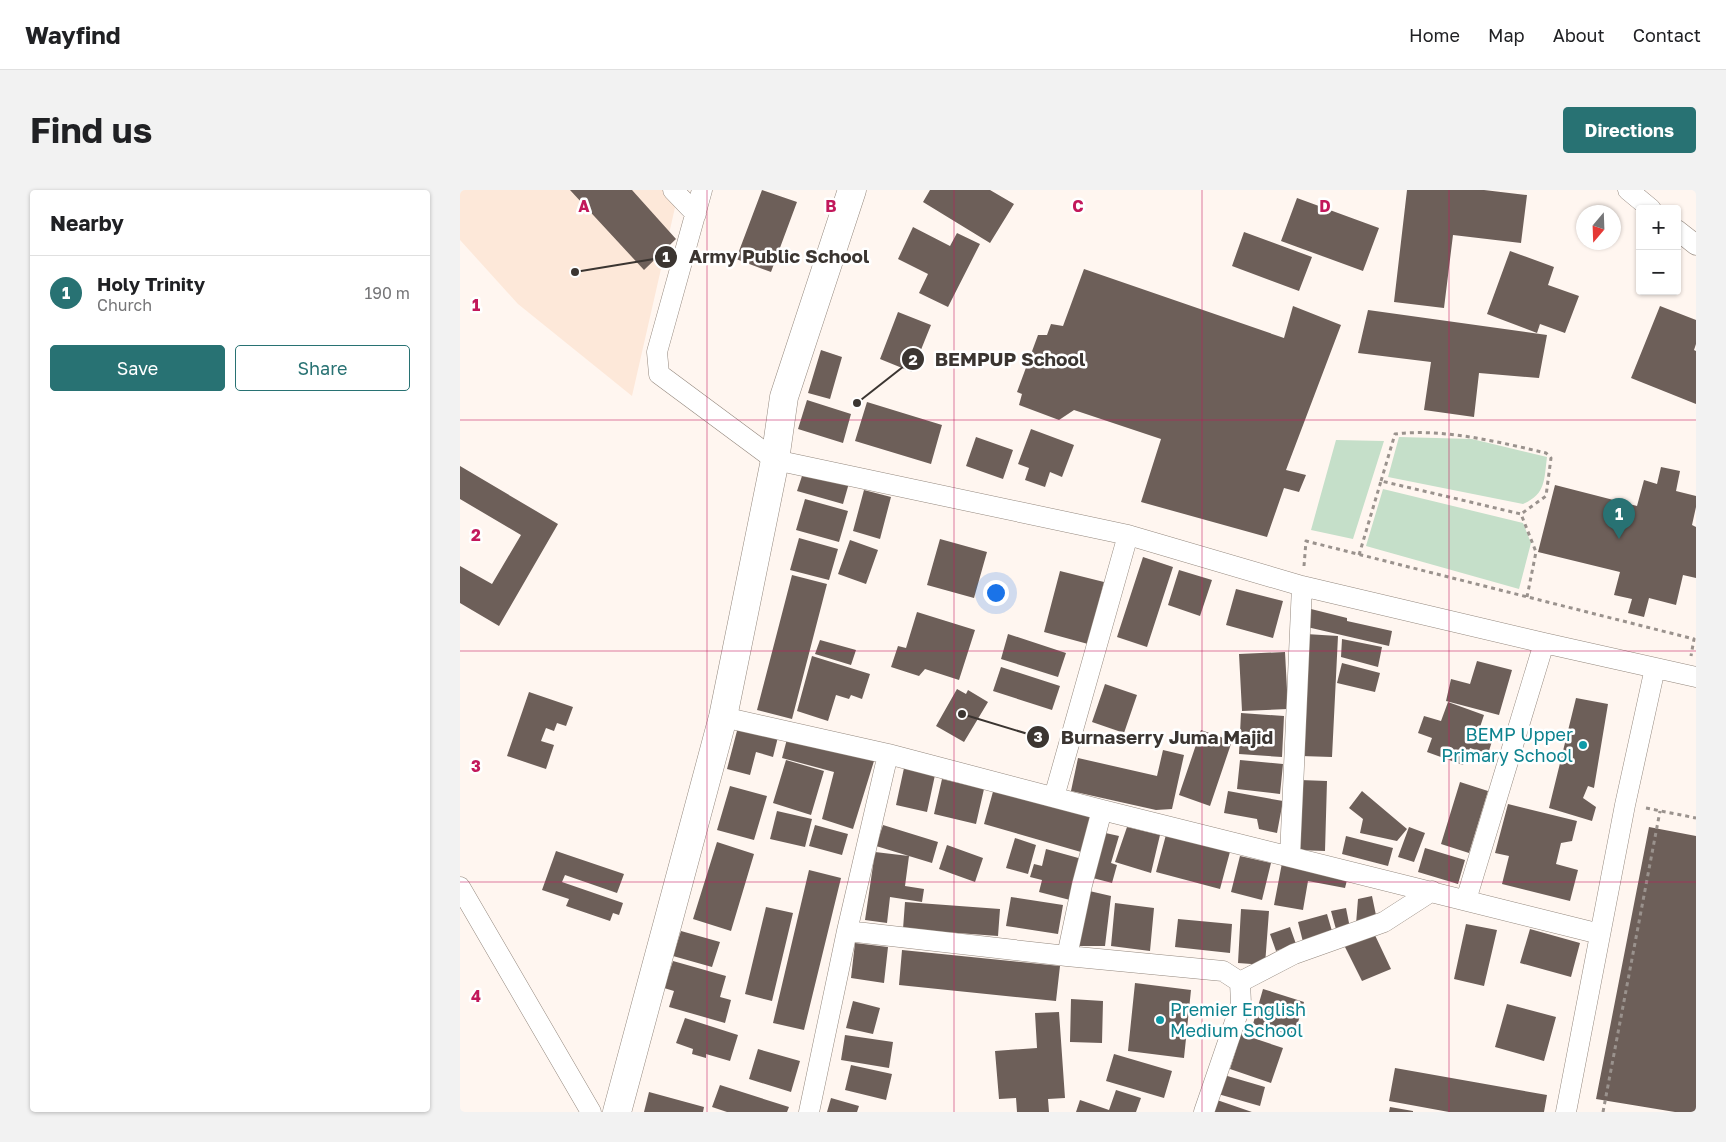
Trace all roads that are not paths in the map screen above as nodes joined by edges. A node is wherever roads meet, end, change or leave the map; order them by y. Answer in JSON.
{"nodes":[{"id":1,"x":673,"y":190,"type":"edge"},
{"id":2,"x":702,"y":190,"type":"edge"},
{"id":3,"x":852,"y":190,"type":"edge"},
{"id":4,"x":1628,"y":190,"type":"edge"},
{"id":5,"x":1646,"y":205,"type":"edge"},
{"id":6,"x":696,"y":214,"type":"junction"},
{"id":7,"x":1681,"y":233,"type":"edge"},
{"id":8,"x":1696,"y":245,"type":"edge"},
{"id":9,"x":775,"y":460,"type":"junction"},
{"id":10,"x":1128,"y":535,"type":"junction"},
{"id":11,"x":1302,"y":586,"type":"junction"},
{"id":12,"x":1544,"y":643,"type":"junction"},
{"id":13,"x":1655,"y":668,"type":"junction"},
{"id":14,"x":1692,"y":676,"type":"edge"},
{"id":15,"x":723,"y":717,"type":"junction"},
{"id":16,"x":888,"y":754,"type":"junction"},
{"id":17,"x":1054,"y":797,"type":"junction"},
{"id":18,"x":1102,"y":810,"type":"junction"},
{"id":19,"x":1290,"y":856,"type":"junction"},
{"id":20,"x":460,"y":887,"type":"edge"},
{"id":21,"x":1432,"y":891,"type":"junction"},
{"id":22,"x":1466,"y":900,"type":"junction"},
{"id":23,"x":847,"y":931,"type":"junction"},
{"id":24,"x":1600,"y":934,"type":"junction"},
{"id":25,"x":1067,"y":956,"type":"junction"},
{"id":26,"x":1240,"y":982,"type":"junction"},
{"id":27,"x":591,"y":1112,"type":"edge"},
{"id":28,"x":617,"y":1112,"type":"edge"},
{"id":29,"x":809,"y":1112,"type":"edge"},
{"id":30,"x":1204,"y":1112,"type":"edge"},
{"id":31,"x":1566,"y":1112,"type":"edge"}],
"edges":[{"from":1,"to":6,"type":"street"},
{"from":2,"to":6,"type":"street"},
{"from":3,"to":9,"type":"street"},
{"from":4,"to":5,"type":"street"},
{"from":6,"to":9,"type":"street"},
{"from":7,"to":8,"type":"street"},
{"from":9,"to":10,"type":"street"},
{"from":9,"to":15,"type":"street"},
{"from":10,"to":11,"type":"street"},
{"from":10,"to":17,"type":"street"},
{"from":11,"to":12,"type":"street"},
{"from":11,"to":19,"type":"street"},
{"from":12,"to":13,"type":"street"},
{"from":12,"to":22,"type":"street"},
{"from":13,"to":14,"type":"street"},
{"from":13,"to":24,"type":"street"},
{"from":15,"to":16,"type":"street"},
{"from":15,"to":28,"type":"street"},
{"from":16,"to":17,"type":"street"},
{"from":16,"to":23,"type":"street"},
{"from":17,"to":18,"type":"street"},
{"from":18,"to":19,"type":"street"},
{"from":18,"to":25,"type":"street"},
{"from":19,"to":21,"type":"street"},
{"from":20,"to":27,"type":"street"},
{"from":21,"to":22,"type":"street"},
{"from":21,"to":26,"type":"street"},
{"from":22,"to":24,"type":"street"},
{"from":23,"to":25,"type":"street"},
{"from":23,"to":29,"type":"street"},
{"from":24,"to":31,"type":"street"},
{"from":25,"to":26,"type":"street"},
{"from":26,"to":30,"type":"street"}]}
